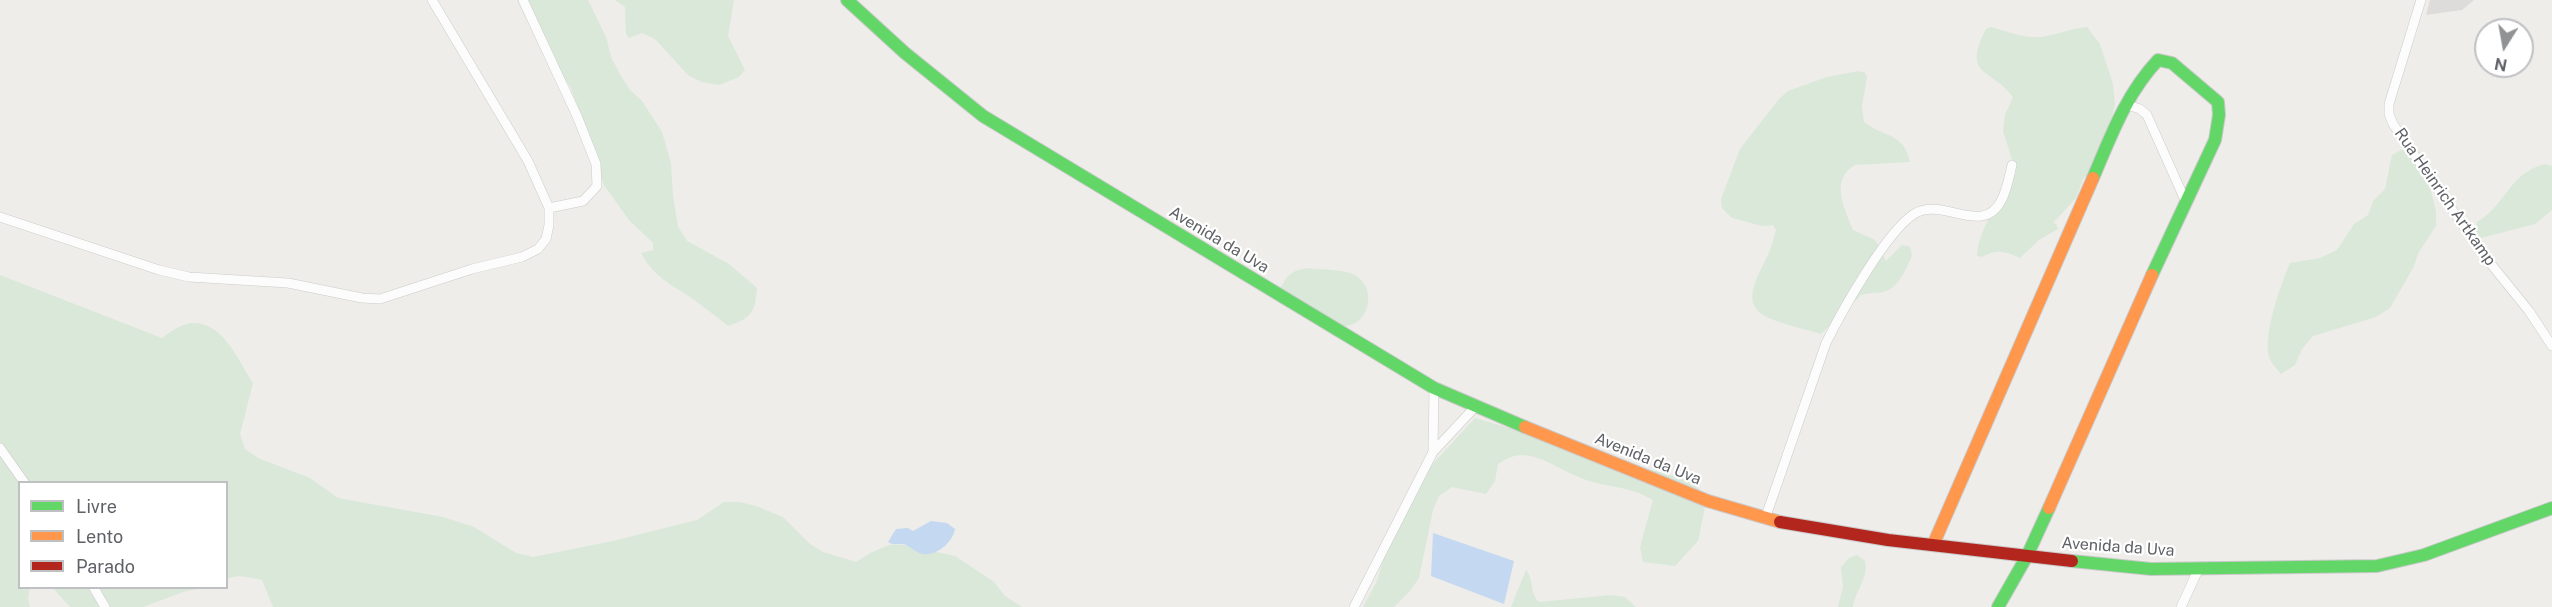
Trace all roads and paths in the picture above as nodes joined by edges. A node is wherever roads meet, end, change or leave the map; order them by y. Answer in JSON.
{"nodes":[{"id":1,"x":432,"y":0,"type":"edge"},
{"id":2,"x":523,"y":0,"type":"edge"},
{"id":3,"x":847,"y":0,"type":"edge"},
{"id":4,"x":2421,"y":0,"type":"edge"},
{"id":5,"x":2125,"y":104,"type":"junction"},
{"id":6,"x":2012,"y":165,"type":"dead end"},
{"id":7,"x":2185,"y":201,"type":"junction"},
{"id":8,"x":549,"y":208,"type":"junction"},
{"id":9,"x":0,"y":217,"type":"edge"},
{"id":10,"x":2552,"y":346,"type":"edge"},
{"id":11,"x":1434,"y":388,"type":"junction"},
{"id":12,"x":1475,"y":407,"type":"junction"},
{"id":13,"x":0,"y":448,"type":"edge"},
{"id":14,"x":1433,"y":452,"type":"junction"},
{"id":15,"x":23,"y":481,"type":"edge"},
{"id":16,"x":2552,"y":508,"type":"edge"},
{"id":17,"x":1765,"y":519,"type":"junction"},
{"id":18,"x":1933,"y":546,"type":"junction"},
{"id":19,"x":2027,"y":556,"type":"junction"},
{"id":20,"x":2199,"y":568,"type":"junction"},
{"id":21,"x":95,"y":589,"type":"edge"},
{"id":22,"x":105,"y":607,"type":"edge"},
{"id":23,"x":1354,"y":607,"type":"edge"},
{"id":24,"x":1998,"y":607,"type":"edge"},
{"id":25,"x":2181,"y":607,"type":"edge"}],
"edges":[{"from":1,"to":8,"type":"street"},
{"from":2,"to":8,"type":"street"},
{"from":3,"to":11,"type":"main road","name":"Avenida da Uva"},
{"from":4,"to":10,"type":"street","name":"Rua Heinrich Artkamp"},
{"from":5,"to":7,"type":"street"},
{"from":5,"to":7,"type":"main road"},
{"from":5,"to":18,"type":"main road"},
{"from":6,"to":17,"type":"street"},
{"from":7,"to":19,"type":"main road"},
{"from":8,"to":9,"type":"street"},
{"from":11,"to":12,"type":"main road","name":"Avenida da Uva"},
{"from":11,"to":14,"type":"street"},
{"from":12,"to":14,"type":"street"},
{"from":12,"to":17,"type":"main road","name":"Avenida da Uva"},
{"from":13,"to":15,"type":"street"},
{"from":14,"to":23,"type":"street"},
{"from":16,"to":20,"type":"main road","name":"Avenida da Uva"},
{"from":17,"to":18,"type":"main road","name":"Avenida da Uva"},
{"from":18,"to":19,"type":"main road","name":"Avenida da Uva"},
{"from":19,"to":20,"type":"main road","name":"Avenida da Uva"},
{"from":19,"to":24,"type":"main road"},
{"from":20,"to":25,"type":"street"},
{"from":21,"to":22,"type":"street"}]}
